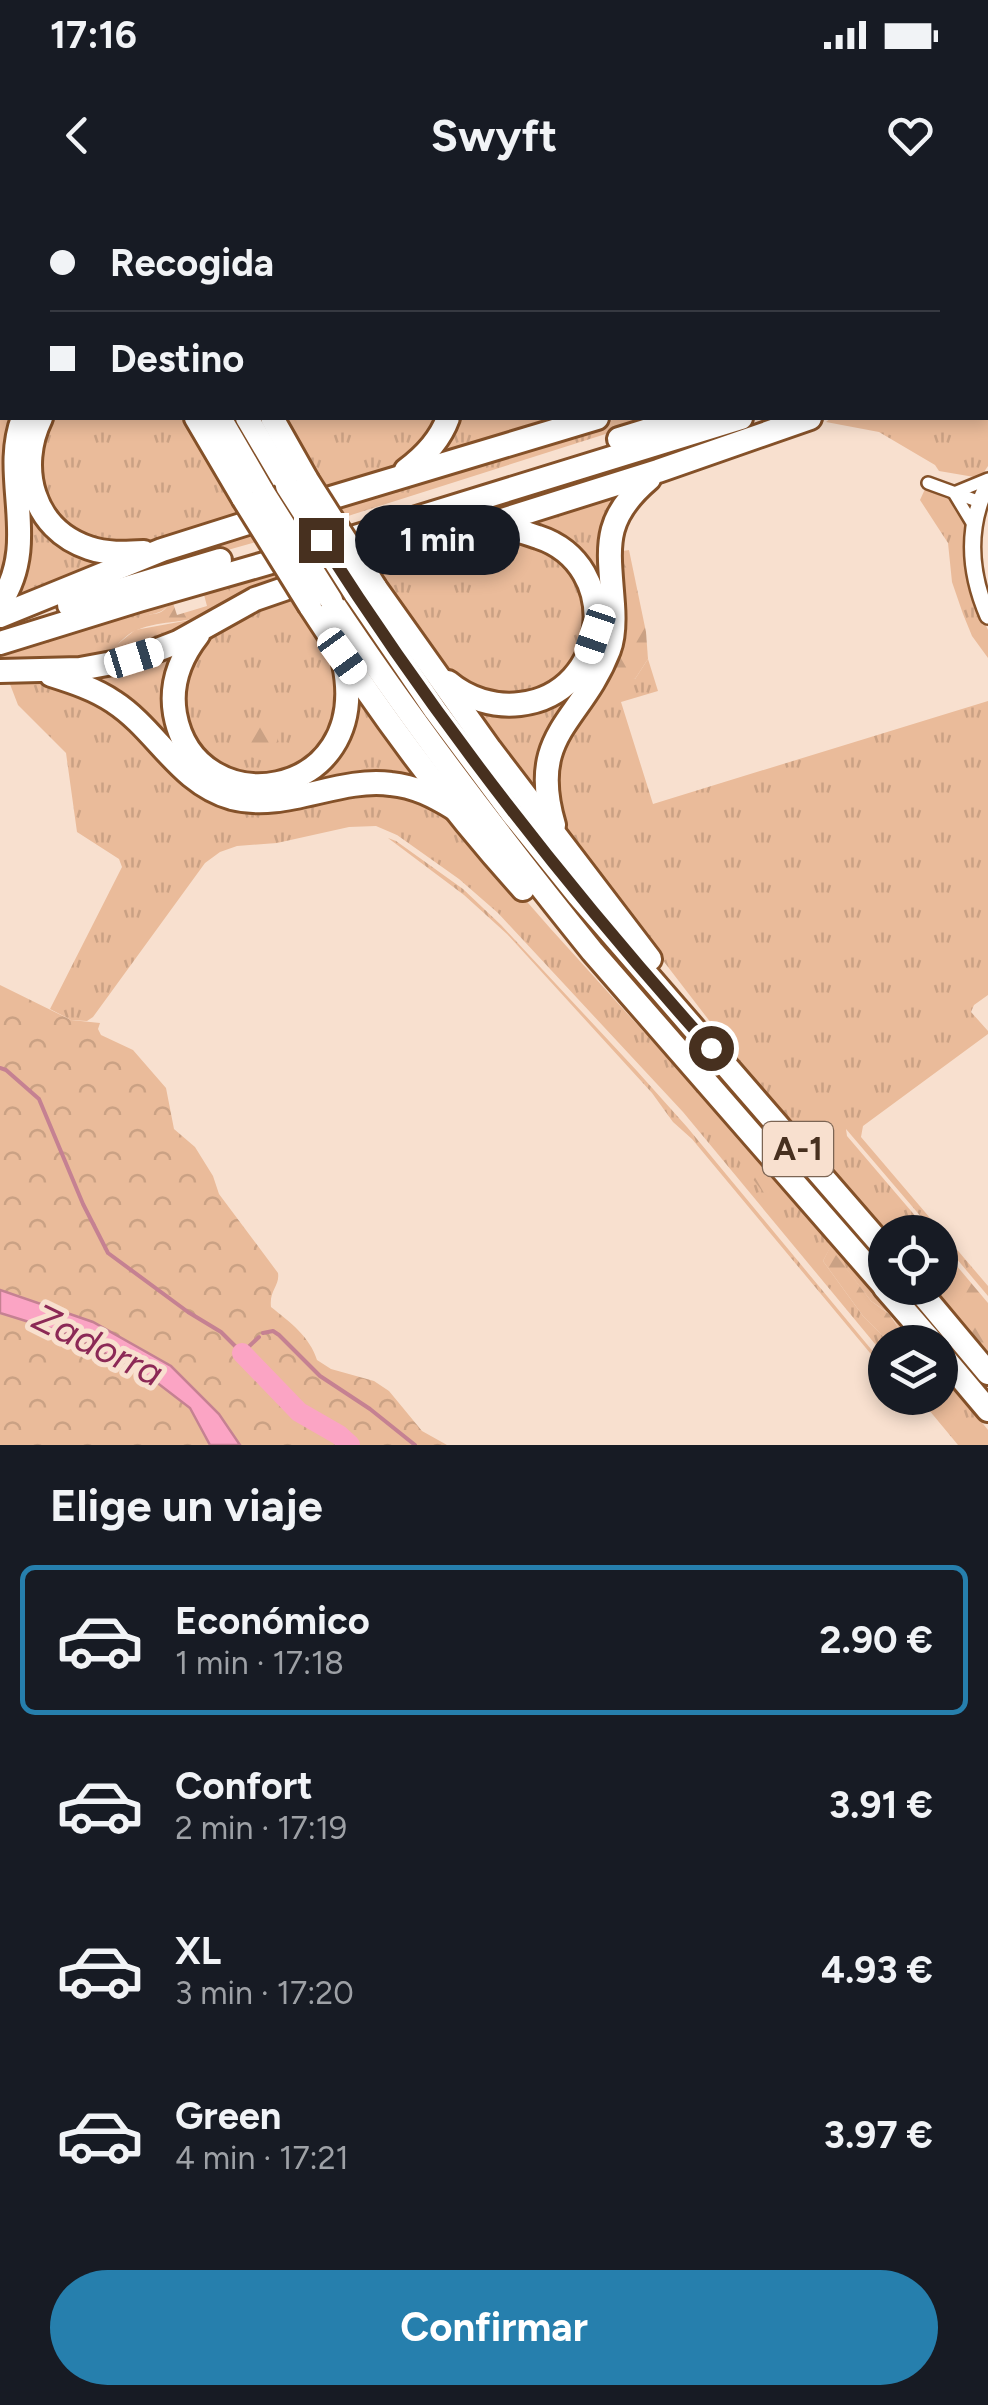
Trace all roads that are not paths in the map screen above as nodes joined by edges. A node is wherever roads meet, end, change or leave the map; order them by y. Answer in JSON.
{"nodes":[{"id":1,"x":22,"y":420,"type":"edge"},
{"id":2,"x":41,"y":420,"type":"edge"},
{"id":3,"x":203,"y":420,"type":"edge"},
{"id":4,"x":249,"y":420,"type":"edge"},
{"id":5,"x":447,"y":420,"type":"edge"},
{"id":6,"x":590,"y":420,"type":"edge"},
{"id":7,"x":682,"y":420,"type":"edge"},
{"id":8,"x":735,"y":420,"type":"edge"},
{"id":9,"x":804,"y":420,"type":"edge"},
{"id":10,"x":276,"y":421,"type":"edge"},
{"id":11,"x":658,"y":471,"type":"junction"},
{"id":12,"x":396,"y":478,"type":"junction"},
{"id":13,"x":988,"y":481,"type":"edge"},
{"id":14,"x":297,"y":483,"type":"junction"},
{"id":15,"x":928,"y":484,"type":"dead end"},
{"id":16,"x":954,"y":494,"type":"junction"},
{"id":17,"x":980,"y":502,"type":"junction"},
{"id":18,"x":974,"y":526,"type":"junction"},
{"id":19,"x":459,"y":534,"type":"junction"},
{"id":20,"x":162,"y":550,"type":"junction"},
{"id":21,"x":365,"y":590,"type":"junction"},
{"id":22,"x":0,"y":603,"type":"edge"},
{"id":23,"x":320,"y":603,"type":"junction"},
{"id":24,"x":0,"y":616,"type":"edge"},
{"id":25,"x":988,"y":616,"type":"edge"},
{"id":26,"x":0,"y":626,"type":"edge"},
{"id":27,"x":202,"y":630,"type":"junction"},
{"id":28,"x":0,"y":643,"type":"edge"},
{"id":29,"x":342,"y":656,"type":"junction"},
{"id":30,"x":433,"y":670,"type":"junction"},
{"id":31,"x":0,"y":671,"type":"edge"},
{"id":32,"x":38,"y":672,"type":"junction"},
{"id":33,"x":455,"y":809,"type":"junction"},
{"id":34,"x":558,"y":838,"type":"junction"},
{"id":35,"x":592,"y":951,"type":"junction"},
{"id":36,"x":711,"y":1048,"type":"junction"},
{"id":37,"x":868,"y":1229,"type":"edge"},
{"id":38,"x":868,"y":1268,"type":"edge"},
{"id":39,"x":900,"y":1305,"type":"edge"},
{"id":40,"x":931,"y":1305,"type":"edge"},
{"id":41,"x":917,"y":1325,"type":"edge"},
{"id":42,"x":988,"y":1373,"type":"edge"},
{"id":43,"x":958,"y":1374,"type":"edge"},
{"id":44,"x":988,"y":1410,"type":"edge"}],
"edges":[{"from":1,"to":22,"type":"highway"},
{"from":2,"to":20,"type":"highway"},
{"from":3,"to":23,"type":"highway","bridge":true},
{"from":4,"to":14,"type":"highway"},
{"from":5,"to":12,"type":"highway"},
{"from":6,"to":12,"type":"highway"},
{"from":7,"to":26,"type":"highway"},
{"from":8,"to":28,"type":"highway"},
{"from":9,"to":11,"type":"highway"},
{"from":10,"to":14,"type":"highway"},
{"from":11,"to":19,"type":"highway"},
{"from":11,"to":34,"type":"highway"},
{"from":12,"to":20,"type":"highway"},
{"from":13,"to":16,"type":"street"},
{"from":13,"to":17,"type":"street"},
{"from":14,"to":21,"type":"highway","bridge":true},
{"from":15,"to":16,"type":"street"},
{"from":16,"to":17,"type":"street"},
{"from":16,"to":18,"type":"street"},
{"from":17,"to":18,"type":"street"},
{"from":18,"to":25,"type":"street"},
{"from":19,"to":27,"type":"highway"},
{"from":19,"to":30,"type":"highway"},
{"from":20,"to":24,"type":"highway"},
{"from":21,"to":30,"type":"highway"},
{"from":21,"to":36,"type":"highway","number":"A-1"},
{"from":23,"to":29,"type":"highway"},
{"from":23,"to":35,"type":"highway","number":"A-1"},
{"from":27,"to":29,"type":"highway"},
{"from":27,"to":32,"type":"highway"},
{"from":29,"to":33,"type":"highway"},
{"from":30,"to":34,"type":"highway"},
{"from":31,"to":32,"type":"highway"},
{"from":32,"to":33,"type":"highway"},
{"from":33,"to":35,"type":"highway"},
{"from":34,"to":36,"type":"highway"},
{"from":35,"to":38,"type":"highway","number":"A-1"},
{"from":36,"to":37,"type":"highway","number":"A-1"},
{"from":39,"to":41,"type":"highway","number":"A-1"},
{"from":40,"to":42,"type":"highway"},
{"from":43,"to":44,"type":"highway"}]}
